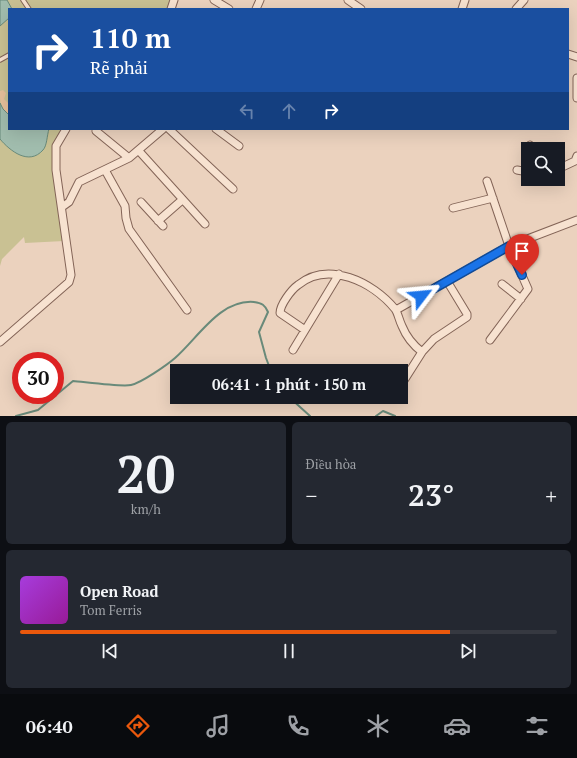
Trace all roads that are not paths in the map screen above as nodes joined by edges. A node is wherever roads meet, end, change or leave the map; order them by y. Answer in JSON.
{"nodes":[{"id":1,"x":214,"y":0,"type":"edge"},
{"id":2,"x":348,"y":0,"type":"edge"},
{"id":3,"x":524,"y":0,"type":"edge"},
{"id":4,"x":227,"y":8,"type":"edge"},
{"id":5,"x":360,"y":8,"type":"edge"},
{"id":6,"x":517,"y":8,"type":"edge"},
{"id":7,"x":577,"y":78,"type":"edge"},
{"id":8,"x":572,"y":89,"type":"edge"},
{"id":9,"x":577,"y":98,"type":"edge"},
{"id":10,"x":65,"y":130,"type":"edge"},
{"id":11,"x":162,"y":130,"type":"edge"},
{"id":12,"x":170,"y":130,"type":"edge"},
{"id":13,"x":217,"y":130,"type":"edge"},
{"id":14,"x":96,"y":131,"type":"dead end"},
{"id":15,"x":239,"y":146,"type":"dead end"},
{"id":16,"x":139,"y":151,"type":"junction"},
{"id":17,"x":577,"y":156,"type":"edge"},
{"id":18,"x":129,"y":158,"type":"junction"},
{"id":19,"x":565,"y":166,"type":"edge"},
{"id":20,"x":105,"y":170,"type":"junction"},
{"id":21,"x":517,"y":170,"type":"dead end"},
{"id":22,"x":521,"y":171,"type":"edge"},
{"id":23,"x":487,"y":181,"type":"dead end"},
{"id":24,"x":233,"y":189,"type":"dead end"},
{"id":25,"x":493,"y":198,"type":"junction"},
{"id":26,"x":182,"y":200,"type":"junction"},
{"id":27,"x":141,"y":202,"type":"dead end"},
{"id":28,"x":62,"y":207,"type":"junction"},
{"id":29,"x":453,"y":208,"type":"dead end"},
{"id":30,"x":577,"y":220,"type":"edge"},
{"id":31,"x":205,"y":224,"type":"dead end"},
{"id":32,"x":509,"y":246,"type":"junction"},
{"id":33,"x":338,"y":274,"type":"junction"},
{"id":34,"x":447,"y":281,"type":"junction"},
{"id":35,"x":502,"y":284,"type":"dead end"},
{"id":36,"x":520,"y":299,"type":"junction"},
{"id":37,"x":187,"y":310,"type":"dead end"},
{"id":38,"x":396,"y":310,"type":"junction"},
{"id":39,"x":305,"y":330,"type":"junction"},
{"id":40,"x":490,"y":340,"type":"dead end"},
{"id":41,"x":0,"y":342,"type":"edge"},
{"id":42,"x":293,"y":350,"type":"dead end"},
{"id":43,"x":422,"y":352,"type":"junction"},
{"id":44,"x":408,"y":374,"type":"edge"}],
"edges":[{"from":1,"to":4,"type":"street"},
{"from":2,"to":5,"type":"street"},
{"from":3,"to":6,"type":"street"},
{"from":7,"to":8,"type":"street"},
{"from":8,"to":9,"type":"street"},
{"from":10,"to":28,"type":"street"},
{"from":11,"to":16,"type":"street"},
{"from":12,"to":24,"type":"street"},
{"from":13,"to":15,"type":"street"},
{"from":14,"to":18,"type":"street"},
{"from":16,"to":18,"type":"street"},
{"from":16,"to":26,"type":"street"},
{"from":17,"to":19,"type":"street"},
{"from":18,"to":20,"type":"street"},
{"from":20,"to":28,"type":"street"},
{"from":20,"to":37,"type":"street"},
{"from":21,"to":22,"type":"street"},
{"from":23,"to":25,"type":"street"},
{"from":25,"to":29,"type":"street"},
{"from":25,"to":32,"type":"street"},
{"from":26,"to":27,"type":"street"},
{"from":26,"to":31,"type":"street"},
{"from":28,"to":41,"type":"street"},
{"from":30,"to":32,"type":"street"},
{"from":32,"to":34,"type":"street"},
{"from":32,"to":36,"type":"street"},
{"from":33,"to":38,"type":"street"},
{"from":33,"to":39,"type":"street"},
{"from":33,"to":39,"type":"street"},
{"from":34,"to":38,"type":"street"},
{"from":34,"to":43,"type":"street"},
{"from":35,"to":36,"type":"street"},
{"from":36,"to":40,"type":"street"},
{"from":38,"to":43,"type":"street"},
{"from":39,"to":42,"type":"street"},
{"from":43,"to":44,"type":"street"}]}
